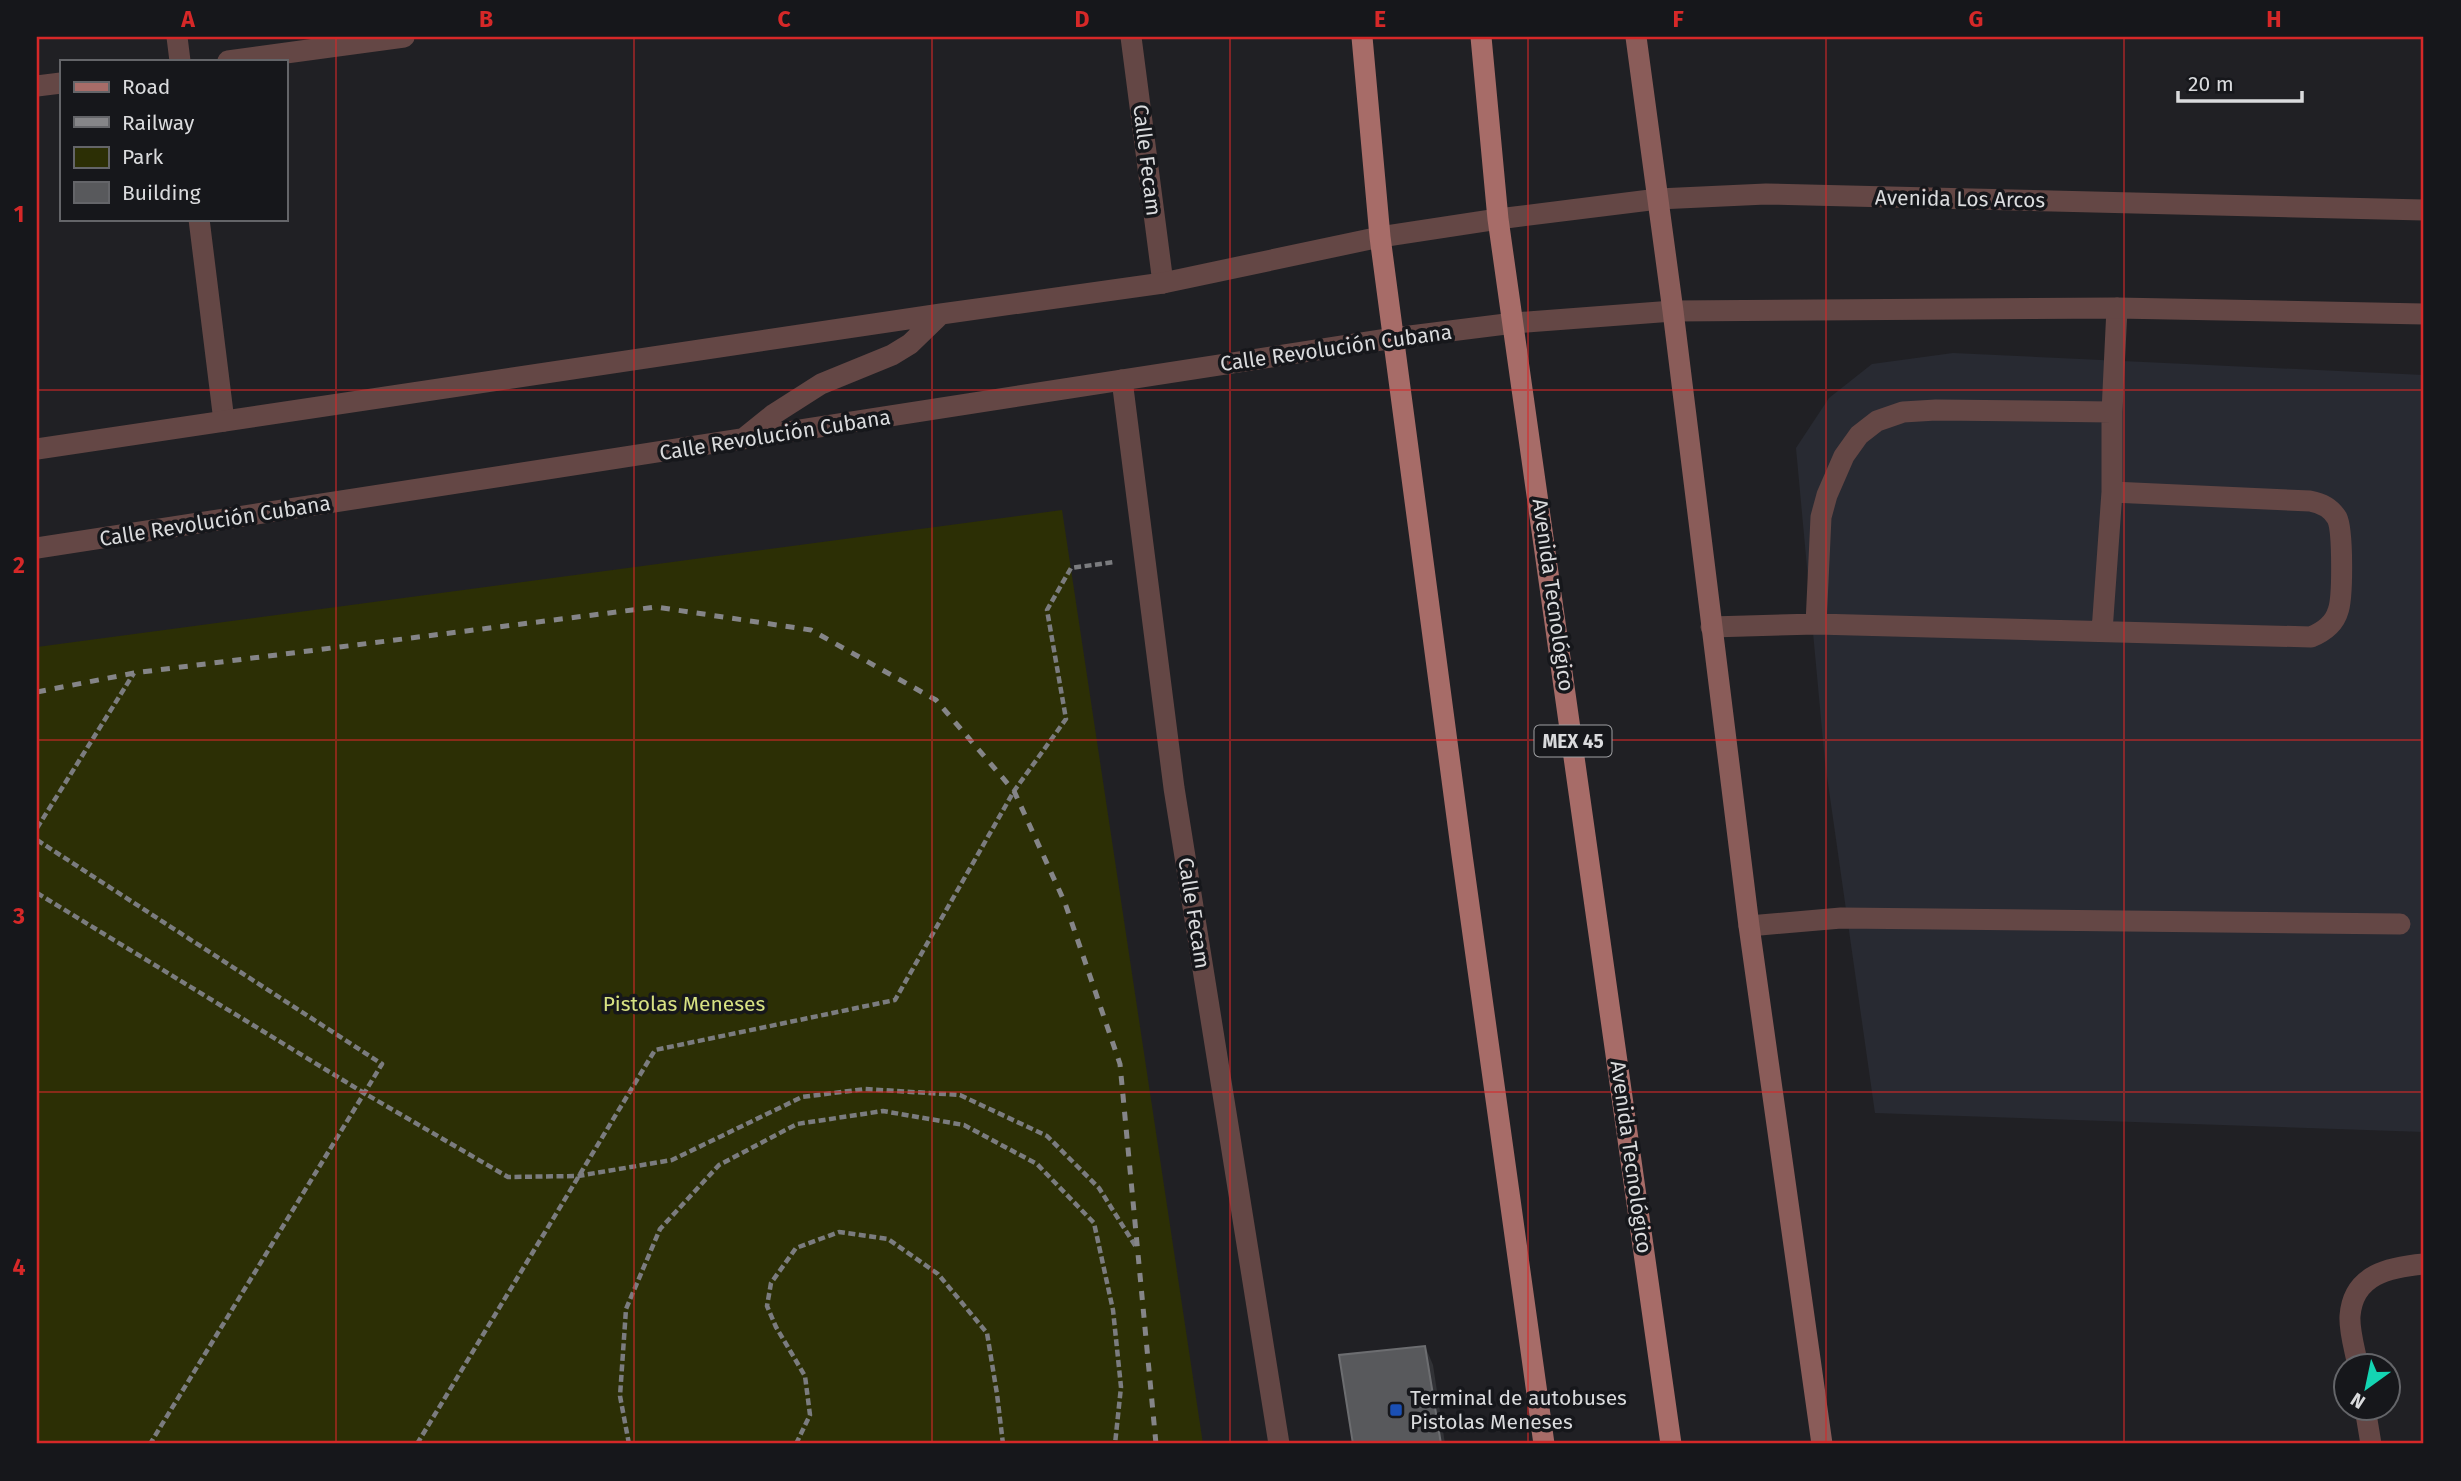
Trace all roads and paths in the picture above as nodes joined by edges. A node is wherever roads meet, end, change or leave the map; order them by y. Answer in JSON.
{"nodes":[{"id":1,"x":177,"y":37,"type":"edge"},
{"id":2,"x":404,"y":37,"type":"edge"},
{"id":3,"x":1130,"y":37,"type":"edge"},
{"id":4,"x":1362,"y":37,"type":"edge"},
{"id":5,"x":1481,"y":37,"type":"edge"},
{"id":6,"x":1636,"y":37,"type":"edge"},
{"id":7,"x":180,"y":60,"type":"edge"},
{"id":8,"x":235,"y":60,"type":"edge"},
{"id":9,"x":60,"y":83,"type":"edge"},
{"id":10,"x":37,"y":86,"type":"edge"},
{"id":11,"x":1658,"y":199,"type":"junction"},
{"id":12,"x":2424,"y":210,"type":"edge"},
{"id":13,"x":1498,"y":219,"type":"junction"},
{"id":14,"x":199,"y":220,"type":"edge"},
{"id":15,"x":1380,"y":237,"type":"junction"},
{"id":16,"x":1163,"y":284,"type":"junction"},
{"id":17,"x":2117,"y":308,"type":"junction"},
{"id":18,"x":1673,"y":311,"type":"junction"},
{"id":19,"x":942,"y":314,"type":"junction"},
{"id":20,"x":2424,"y":314,"type":"edge"},
{"id":21,"x":1514,"y":323,"type":"junction"},
{"id":22,"x":1394,"y":338,"type":"junction"},
{"id":23,"x":1122,"y":380,"type":"junction"},
{"id":24,"x":2112,"y":412,"type":"junction"},
{"id":25,"x":223,"y":421,"type":"junction"},
{"id":26,"x":742,"y":440,"type":"junction"},
{"id":27,"x":37,"y":449,"type":"edge"},
{"id":28,"x":2112,"y":492,"type":"junction"},
{"id":29,"x":37,"y":548,"type":"edge"},
{"id":30,"x":1144,"y":558,"type":"junction"},
{"id":31,"x":1816,"y":624,"type":"junction"},
{"id":32,"x":1711,"y":627,"type":"junction"},
{"id":33,"x":2102,"y":631,"type":"junction"},
{"id":34,"x":134,"y":673,"type":"dead end"},
{"id":35,"x":37,"y":828,"type":"edge"},
{"id":36,"x":37,"y":839,"type":"edge"},
{"id":37,"x":37,"y":893,"type":"edge"},
{"id":38,"x":2400,"y":924,"type":"dead end"},
{"id":39,"x":1749,"y":926,"type":"junction"},
{"id":40,"x":364,"y":1093,"type":"junction"},
{"id":41,"x":578,"y":1176,"type":"junction"},
{"id":42,"x":1136,"y":1247,"type":"dead end"},
{"id":43,"x":2424,"y":1264,"type":"edge"},
{"id":44,"x":2356,"y":1352,"type":"edge"},
{"id":45,"x":2367,"y":1422,"type":"edge"},
{"id":46,"x":150,"y":1444,"type":"edge"},
{"id":47,"x":417,"y":1444,"type":"edge"},
{"id":48,"x":629,"y":1444,"type":"edge"},
{"id":49,"x":796,"y":1444,"type":"edge"},
{"id":50,"x":1003,"y":1444,"type":"edge"},
{"id":51,"x":1115,"y":1444,"type":"edge"},
{"id":52,"x":1279,"y":1444,"type":"edge"},
{"id":53,"x":1544,"y":1444,"type":"edge"},
{"id":54,"x":1671,"y":1444,"type":"edge"},
{"id":55,"x":1822,"y":1444,"type":"edge"},
{"id":56,"x":2371,"y":1444,"type":"edge"}],
"edges":[{"from":1,"to":7,"type":"street"},
{"from":2,"to":8,"type":"street"},
{"from":3,"to":16,"type":"street","name":"Calle Fecam"},
{"from":4,"to":15,"type":"main road"},
{"from":5,"to":13,"type":"main road","name":"Avenida Tecnológico","number":"MEX 45"},
{"from":6,"to":11,"type":"main road"},
{"from":9,"to":10,"type":"street"},
{"from":11,"to":12,"type":"street","name":"Avenida Los Arcos"},
{"from":11,"to":13,"type":"street","name":"Avenida Los Arcos"},
{"from":11,"to":18,"type":"main road"},
{"from":13,"to":15,"type":"street"},
{"from":13,"to":21,"type":"main road","name":"Avenida Tecnológico","number":"MEX 45"},
{"from":14,"to":25,"type":"street"},
{"from":15,"to":16,"type":"street"},
{"from":15,"to":22,"type":"main road"},
{"from":16,"to":19,"type":"street"},
{"from":17,"to":18,"type":"street"},
{"from":17,"to":20,"type":"street"},
{"from":17,"to":24,"type":"street"},
{"from":18,"to":21,"type":"street"},
{"from":18,"to":32,"type":"main road"},
{"from":19,"to":25,"type":"street"},
{"from":19,"to":26,"type":"street"},
{"from":21,"to":22,"type":"street","name":"Calle Revolución Cubana"},
{"from":21,"to":54,"type":"main road","name":"Avenida Tecnológico","number":"MEX 45"},
{"from":22,"to":23,"type":"street","name":"Calle Revolución Cubana"},
{"from":22,"to":53,"type":"main road"},
{"from":23,"to":26,"type":"street","name":"Calle Revolución Cubana"},
{"from":23,"to":30,"type":"street","name":"Calle Fecam"},
{"from":24,"to":28,"type":"street"},
{"from":24,"to":31,"type":"street"},
{"from":25,"to":27,"type":"street"},
{"from":26,"to":29,"type":"street","name":"Calle Revolución Cubana"},
{"from":28,"to":33,"type":"street"},
{"from":28,"to":33,"type":"street"},
{"from":30,"to":41,"type":"path"},
{"from":30,"to":52,"type":"street","name":"Calle Fecam"},
{"from":31,"to":32,"type":"street"},
{"from":31,"to":33,"type":"street"},
{"from":32,"to":39,"type":"main road"},
{"from":34,"to":35,"type":"path"},
{"from":36,"to":40,"type":"path"},
{"from":37,"to":40,"type":"path"},
{"from":38,"to":39,"type":"street"},
{"from":39,"to":55,"type":"main road"},
{"from":40,"to":41,"type":"path"},
{"from":40,"to":46,"type":"path"},
{"from":41,"to":42,"type":"path"},
{"from":41,"to":47,"type":"path"},
{"from":43,"to":44,"type":"street"},
{"from":45,"to":56,"type":"street"},
{"from":48,"to":51,"type":"path"},
{"from":49,"to":50,"type":"path"}]}
